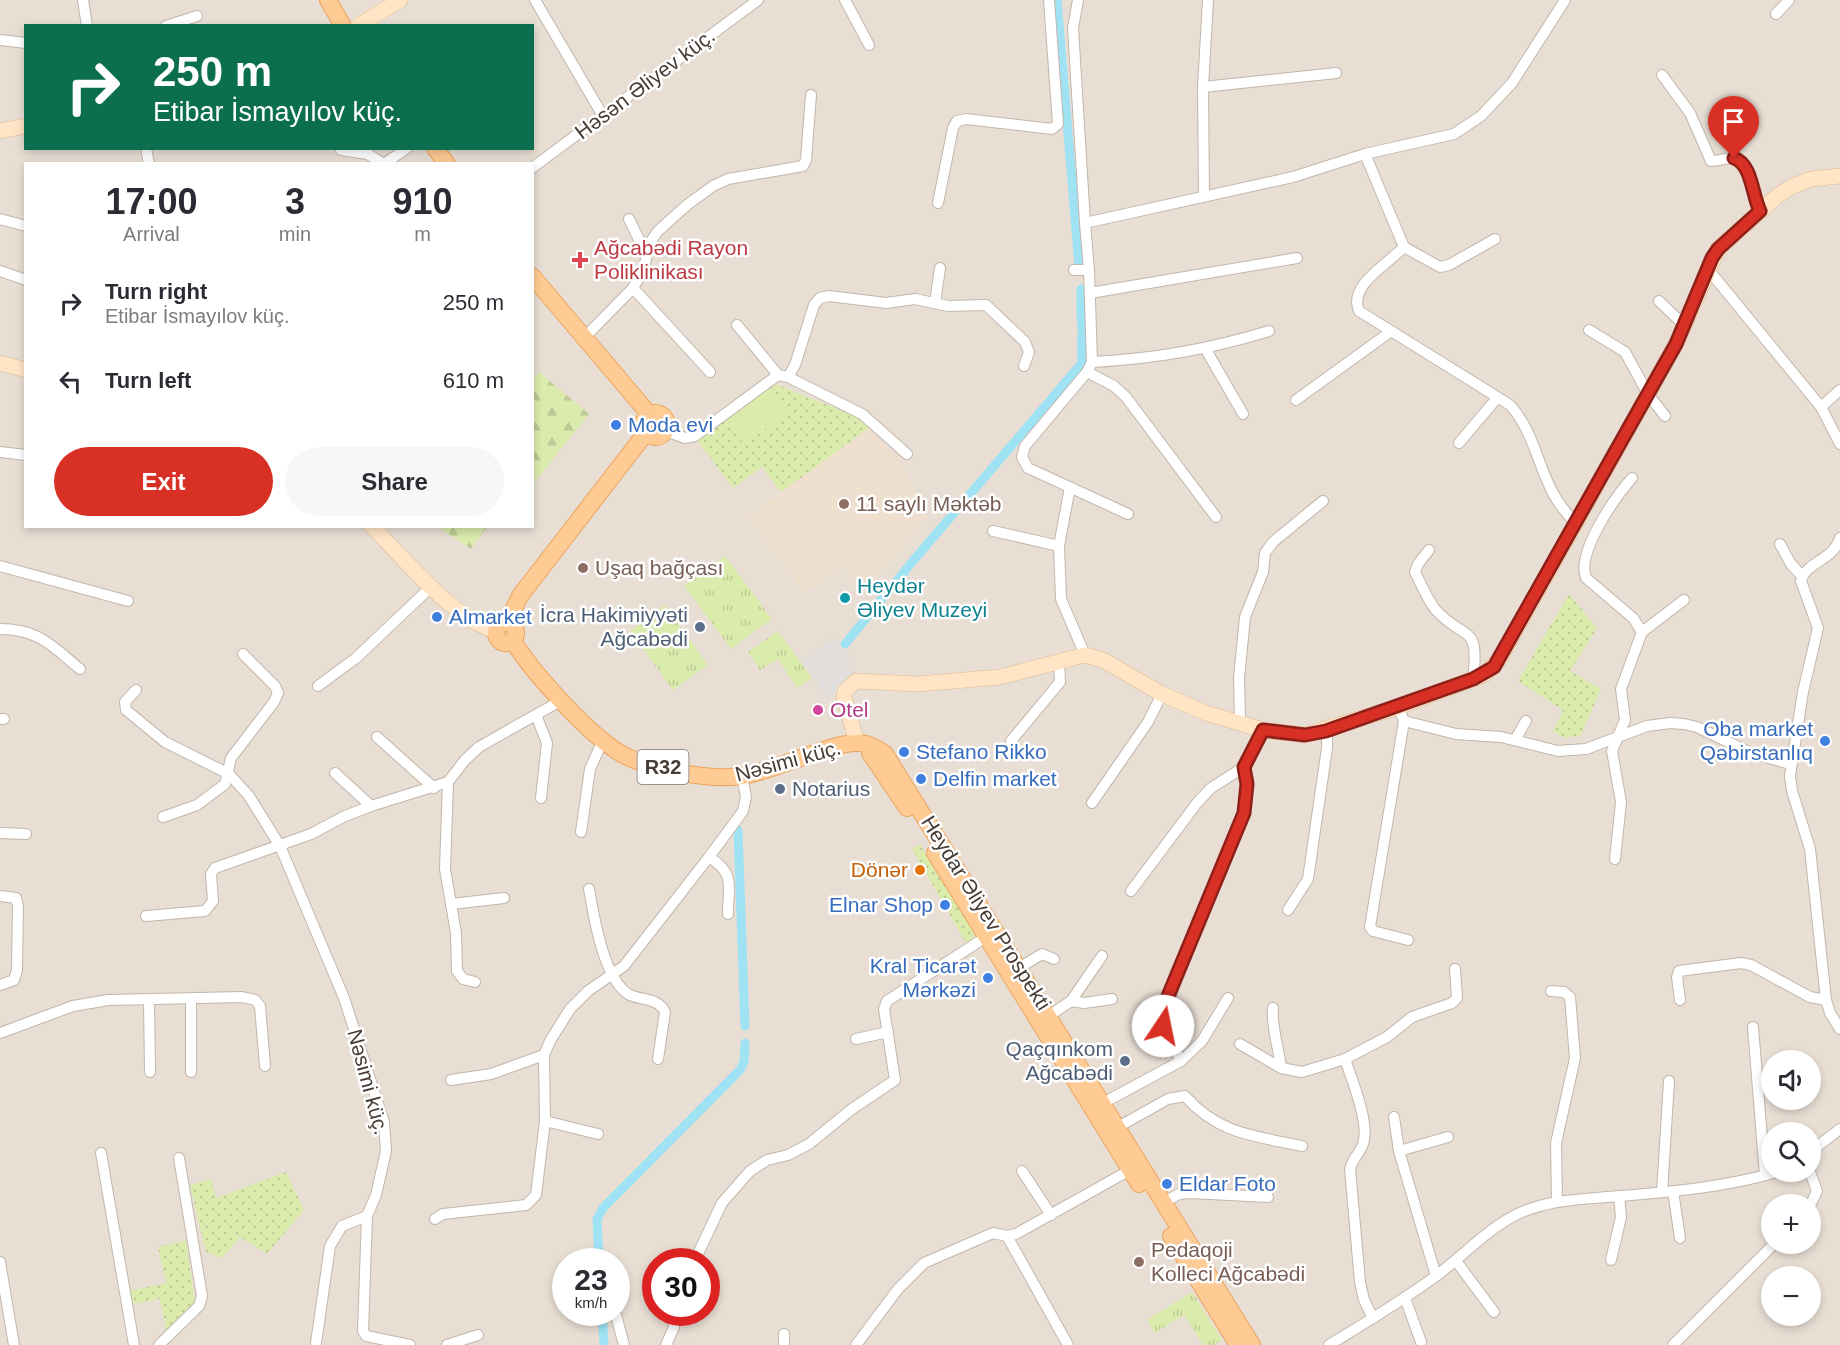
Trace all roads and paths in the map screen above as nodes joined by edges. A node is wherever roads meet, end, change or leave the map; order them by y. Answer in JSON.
{"nodes":[{"id":1,"x":83,"y":0,"type":"edge"},
{"id":2,"x":328,"y":0,"type":"edge"},
{"id":3,"x":400,"y":0,"type":"edge"},
{"id":4,"x":535,"y":0,"type":"edge"},
{"id":5,"x":758,"y":0,"type":"edge"},
{"id":6,"x":845,"y":0,"type":"edge"},
{"id":7,"x":1049,"y":0,"type":"edge"},
{"id":8,"x":1078,"y":0,"type":"edge"},
{"id":9,"x":1208,"y":0,"type":"edge"},
{"id":10,"x":1565,"y":0,"type":"edge"},
{"id":11,"x":1789,"y":0,"type":"edge"},
{"id":12,"x":1776,"y":14,"type":"dead end"},
{"id":13,"x":197,"y":16,"type":"dead end"},
{"id":14,"x":87,"y":24,"type":"edge"},
{"id":15,"x":172,"y":24,"type":"edge"},
{"id":16,"x":342,"y":24,"type":"edge"},
{"id":17,"x":361,"y":24,"type":"edge"},
{"id":18,"x":0,"y":40,"type":"edge"},
{"id":19,"x":24,"y":43,"type":"edge"},
{"id":20,"x":869,"y":45,"type":"dead end"},
{"id":21,"x":1336,"y":73,"type":"dead end"},
{"id":22,"x":1662,"y":75,"type":"dead end"},
{"id":23,"x":1203,"y":87,"type":"junction"},
{"id":24,"x":811,"y":95,"type":"dead end"},
{"id":25,"x":603,"y":116,"type":"junction"},
{"id":26,"x":24,"y":126,"type":"edge"},
{"id":27,"x":0,"y":131,"type":"edge"},
{"id":28,"x":340,"y":150,"type":"dead end"},
{"id":29,"x":404,"y":150,"type":"edge"},
{"id":30,"x":1365,"y":154,"type":"junction"},
{"id":31,"x":380,"y":162,"type":"edge"},
{"id":32,"x":386,"y":162,"type":"edge"},
{"id":33,"x":534,"y":167,"type":"edge"},
{"id":34,"x":1840,"y":176,"type":"edge"},
{"id":35,"x":1204,"y":197,"type":"junction"},
{"id":36,"x":938,"y":203,"type":"dead end"},
{"id":37,"x":1760,"y":211,"type":"junction"},
{"id":38,"x":0,"y":219,"type":"edge"},
{"id":39,"x":629,"y":219,"type":"dead end"},
{"id":40,"x":1085,"y":223,"type":"junction"},
{"id":41,"x":24,"y":225,"type":"edge"},
{"id":42,"x":1495,"y":239,"type":"dead end"},
{"id":43,"x":1404,"y":247,"type":"junction"},
{"id":44,"x":645,"y":252,"type":"junction"},
{"id":45,"x":1297,"y":258,"type":"dead end"},
{"id":46,"x":940,"y":268,"type":"dead end"},
{"id":47,"x":1707,"y":268,"type":"junction"},
{"id":48,"x":1074,"y":270,"type":"dead end"},
{"id":49,"x":1089,"y":270,"type":"junction"},
{"id":50,"x":0,"y":271,"type":"edge"},
{"id":51,"x":534,"y":278,"type":"edge"},
{"id":52,"x":24,"y":279,"type":"edge"},
{"id":53,"x":633,"y":288,"type":"junction"},
{"id":54,"x":1090,"y":293,"type":"junction"},
{"id":55,"x":1659,"y":301,"type":"dead end"},
{"id":56,"x":935,"y":303,"type":"junction"},
{"id":57,"x":737,"y":325,"type":"dead end"},
{"id":58,"x":1684,"y":325,"type":"junction"},
{"id":59,"x":1589,"y":330,"type":"dead end"},
{"id":60,"x":1269,"y":331,"type":"dead end"},
{"id":61,"x":1390,"y":332,"type":"junction"},
{"id":62,"x":584,"y":338,"type":"junction"},
{"id":63,"x":1205,"y":348,"type":"junction"},
{"id":64,"x":0,"y":363,"type":"edge"},
{"id":65,"x":1024,"y":366,"type":"dead end"},
{"id":66,"x":1090,"y":367,"type":"junction"},
{"id":67,"x":24,"y":369,"type":"edge"},
{"id":68,"x":710,"y":372,"type":"dead end"},
{"id":69,"x":783,"y":376,"type":"junction"},
{"id":70,"x":1840,"y":390,"type":"edge"},
{"id":71,"x":1648,"y":394,"type":"junction"},
{"id":72,"x":1497,"y":398,"type":"junction"},
{"id":73,"x":1296,"y":400,"type":"dead end"},
{"id":74,"x":1821,"y":407,"type":"junction"},
{"id":75,"x":649,"y":414,"type":"junction"},
{"id":76,"x":1243,"y":414,"type":"dead end"},
{"id":77,"x":1665,"y":416,"type":"dead end"},
{"id":78,"x":666,"y":430,"type":"junction"},
{"id":79,"x":645,"y":434,"type":"junction"},
{"id":80,"x":1459,"y":443,"type":"dead end"},
{"id":81,"x":1840,"y":444,"type":"edge"},
{"id":82,"x":0,"y":452,"type":"edge"},
{"id":83,"x":907,"y":454,"type":"dead end"},
{"id":84,"x":24,"y":455,"type":"edge"},
{"id":85,"x":1632,"y":478,"type":"dead end"},
{"id":86,"x":1070,"y":487,"type":"junction"},
{"id":87,"x":1323,"y":501,"type":"dead end"},
{"id":88,"x":1128,"y":514,"type":"dead end"},
{"id":89,"x":1216,"y":517,"type":"dead end"},
{"id":90,"x":1576,"y":523,"type":"junction"},
{"id":91,"x":374,"y":528,"type":"edge"},
{"id":92,"x":993,"y":531,"type":"dead end"},
{"id":93,"x":1840,"y":538,"type":"edge"},
{"id":94,"x":1779,"y":544,"type":"dead end"},
{"id":95,"x":1059,"y":546,"type":"junction"},
{"id":96,"x":1430,"y":550,"type":"dead end"},
{"id":97,"x":0,"y":566,"type":"edge"},
{"id":98,"x":1802,"y":576,"type":"junction"},
{"id":99,"x":432,"y":586,"type":"junction"},
{"id":100,"x":1684,"y":600,"type":"dead end"},
{"id":101,"x":128,"y":601,"type":"dead end"},
{"id":102,"x":501,"y":627,"type":"junction"},
{"id":103,"x":0,"y":629,"type":"edge"},
{"id":104,"x":1642,"y":632,"type":"junction"},
{"id":105,"x":243,"y":654,"type":"dead end"},
{"id":106,"x":1085,"y":655,"type":"junction"},
{"id":107,"x":1059,"y":662,"type":"junction"},
{"id":108,"x":80,"y":669,"type":"dead end"},
{"id":109,"x":1473,"y":679,"type":"junction"},
{"id":110,"x":318,"y":686,"type":"dead end"},
{"id":111,"x":136,"y":690,"type":"dead end"},
{"id":112,"x":1162,"y":694,"type":"junction"},
{"id":113,"x":562,"y":700,"type":"junction"},
{"id":114,"x":1401,"y":714,"type":"junction"},
{"id":115,"x":536,"y":715,"type":"junction"},
{"id":116,"x":1240,"y":721,"type":"junction"},
{"id":117,"x":1526,"y":721,"type":"dead end"},
{"id":118,"x":1263,"y":730,"type":"junction"},
{"id":119,"x":1326,"y":731,"type":"junction"},
{"id":120,"x":377,"y":737,"type":"dead end"},
{"id":121,"x":1617,"y":737,"type":"junction"},
{"id":122,"x":603,"y":740,"type":"junction"},
{"id":123,"x":1515,"y":740,"type":"junction"},
{"id":124,"x":1011,"y":741,"type":"dead end"},
{"id":125,"x":857,"y":743,"type":"junction"},
{"id":126,"x":1790,"y":764,"type":"junction"},
{"id":127,"x":1244,"y":767,"type":"junction"},
{"id":128,"x":335,"y":773,"type":"dead end"},
{"id":129,"x":229,"y":774,"type":"junction"},
{"id":130,"x":742,"y":776,"type":"junction"},
{"id":131,"x":448,"y":782,"type":"junction"},
{"id":132,"x":434,"y":788,"type":"junction"},
{"id":133,"x":541,"y":798,"type":"dead end"},
{"id":134,"x":1092,"y":802,"type":"dead end"},
{"id":135,"x":371,"y":806,"type":"junction"},
{"id":136,"x":163,"y":817,"type":"dead end"},
{"id":137,"x":581,"y":832,"type":"dead end"},
{"id":138,"x":0,"y":833,"type":"edge"},
{"id":139,"x":26,"y":834,"type":"dead end"},
{"id":140,"x":280,"y":846,"type":"junction"},
{"id":141,"x":710,"y":857,"type":"junction"},
{"id":142,"x":1615,"y":859,"type":"dead end"},
{"id":143,"x":589,"y":889,"type":"dead end"},
{"id":144,"x":1131,"y":891,"type":"dead end"},
{"id":145,"x":0,"y":896,"type":"edge"},
{"id":146,"x":504,"y":898,"type":"dead end"},
{"id":147,"x":451,"y":904,"type":"junction"},
{"id":148,"x":1288,"y":910,"type":"dead end"},
{"id":149,"x":728,"y":914,"type":"dead end"},
{"id":150,"x":147,"y":916,"type":"dead end"},
{"id":151,"x":986,"y":937,"type":"junction"},
{"id":152,"x":1408,"y":940,"type":"dead end"},
{"id":153,"x":1102,"y":956,"type":"dead end"},
{"id":154,"x":1054,"y":959,"type":"dead end"},
{"id":155,"x":1019,"y":968,"type":"junction"},
{"id":156,"x":1455,"y":969,"type":"dead end"},
{"id":157,"x":613,"y":975,"type":"junction"},
{"id":158,"x":474,"y":982,"type":"dead end"},
{"id":159,"x":0,"y":985,"type":"edge"},
{"id":160,"x":1551,"y":991,"type":"dead end"},
{"id":161,"x":191,"y":998,"type":"junction"},
{"id":162,"x":1228,"y":998,"type":"dead end"},
{"id":163,"x":149,"y":999,"type":"junction"},
{"id":164,"x":1112,"y":999,"type":"dead end"},
{"id":165,"x":1680,"y":1000,"type":"dead end"},
{"id":166,"x":1826,"y":1000,"type":"junction"},
{"id":167,"x":1071,"y":1001,"type":"junction"},
{"id":168,"x":1273,"y":1008,"type":"dead end"},
{"id":169,"x":1049,"y":1016,"type":"junction"},
{"id":170,"x":1753,"y":1027,"type":"dead end"},
{"id":171,"x":1840,"y":1029,"type":"edge"},
{"id":172,"x":888,"y":1032,"type":"junction"},
{"id":173,"x":0,"y":1033,"type":"edge"},
{"id":174,"x":856,"y":1039,"type":"dead end"},
{"id":175,"x":1240,"y":1044,"type":"dead end"},
{"id":176,"x":544,"y":1055,"type":"junction"},
{"id":177,"x":658,"y":1059,"type":"dead end"},
{"id":178,"x":1345,"y":1059,"type":"junction"},
{"id":179,"x":1181,"y":1061,"type":"junction"},
{"id":180,"x":265,"y":1066,"type":"dead end"},
{"id":181,"x":1281,"y":1068,"type":"junction"},
{"id":182,"x":150,"y":1072,"type":"dead end"},
{"id":183,"x":191,"y":1072,"type":"dead end"},
{"id":184,"x":451,"y":1080,"type":"dead end"},
{"id":185,"x":1669,"y":1081,"type":"dead end"},
{"id":186,"x":1103,"y":1103,"type":"junction"},
{"id":187,"x":1394,"y":1117,"type":"dead end"},
{"id":188,"x":545,"y":1120,"type":"junction"},
{"id":189,"x":1765,"y":1122,"type":"edge"},
{"id":190,"x":1118,"y":1127,"type":"junction"},
{"id":191,"x":1840,"y":1129,"type":"edge"},
{"id":192,"x":598,"y":1134,"type":"dead end"},
{"id":193,"x":1448,"y":1137,"type":"dead end"},
{"id":194,"x":1821,"y":1144,"type":"edge"},
{"id":195,"x":1302,"y":1146,"type":"dead end"},
{"id":196,"x":1399,"y":1150,"type":"junction"},
{"id":197,"x":101,"y":1153,"type":"dead end"},
{"id":198,"x":179,"y":1158,"type":"dead end"},
{"id":199,"x":1130,"y":1170,"type":"junction"},
{"id":200,"x":1022,"y":1171,"type":"dead end"},
{"id":201,"x":1761,"y":1175,"type":"edge"},
{"id":202,"x":1668,"y":1191,"type":"junction"},
{"id":203,"x":1619,"y":1196,"type":"junction"},
{"id":204,"x":1268,"y":1197,"type":"dead end"},
{"id":205,"x":1164,"y":1202,"type":"junction"},
{"id":206,"x":1557,"y":1202,"type":"junction"},
{"id":207,"x":1051,"y":1215,"type":"junction"},
{"id":208,"x":367,"y":1216,"type":"junction"},
{"id":209,"x":435,"y":1219,"type":"dead end"},
{"id":210,"x":1007,"y":1236,"type":"junction"},
{"id":211,"x":1680,"y":1238,"type":"dead end"},
{"id":212,"x":701,"y":1248,"type":"edge"},
{"id":213,"x":1764,"y":1254,"type":"edge"},
{"id":214,"x":1611,"y":1260,"type":"dead end"},
{"id":215,"x":1456,"y":1261,"type":"junction"},
{"id":216,"x":0,"y":1262,"type":"edge"},
{"id":217,"x":1436,"y":1276,"type":"junction"},
{"id":218,"x":1405,"y":1298,"type":"junction"},
{"id":219,"x":1494,"y":1312,"type":"dead end"},
{"id":220,"x":1373,"y":1318,"type":"junction"},
{"id":221,"x":618,"y":1326,"type":"edge"},
{"id":222,"x":674,"y":1326,"type":"edge"},
{"id":223,"x":478,"y":1335,"type":"dead end"},
{"id":224,"x":1421,"y":1342,"type":"dead end"},
{"id":225,"x":163,"y":1343,"type":"edge"},
{"id":226,"x":316,"y":1343,"type":"dead end"},
{"id":227,"x":1233,"y":1343,"type":"edge"},
{"id":228,"x":14,"y":1345,"type":"edge"},
{"id":229,"x":134,"y":1345,"type":"edge"},
{"id":230,"x":410,"y":1345,"type":"edge"},
{"id":231,"x":447,"y":1345,"type":"edge"},
{"id":232,"x":624,"y":1345,"type":"edge"},
{"id":233,"x":666,"y":1345,"type":"edge"},
{"id":234,"x":856,"y":1345,"type":"edge"},
{"id":235,"x":1068,"y":1345,"type":"edge"},
{"id":236,"x":1252,"y":1345,"type":"edge"},
{"id":237,"x":1329,"y":1345,"type":"edge"},
{"id":238,"x":1673,"y":1345,"type":"edge"}],
"edges":[{"from":1,"to":14,"type":"street"},
{"from":2,"to":16,"type":"main road"},
{"from":3,"to":17,"type":"street"},
{"from":4,"to":25,"type":"street"},
{"from":5,"to":25,"type":"street","name":"Həsən Əliyev küç."},
{"from":6,"to":20,"type":"street"},
{"from":7,"to":36,"type":"street"},
{"from":8,"to":40,"type":"street"},
{"from":9,"to":23,"type":"street"},
{"from":10,"to":30,"type":"street"},
{"from":11,"to":12,"type":"street"},
{"from":13,"to":15,"type":"street"},
{"from":18,"to":19,"type":"street"},
{"from":21,"to":23,"type":"street"},
{"from":22,"to":37,"type":"street"},
{"from":23,"to":35,"type":"street"},
{"from":24,"to":44,"type":"street"},
{"from":25,"to":33,"type":"street","name":"Həsən Əliyev küç."},
{"from":26,"to":27,"type":"street"},
{"from":28,"to":31,"type":"street"},
{"from":29,"to":32,"type":"street"},
{"from":30,"to":35,"type":"street"},
{"from":30,"to":43,"type":"street"},
{"from":34,"to":37,"type":"street"},
{"from":35,"to":40,"type":"street"},
{"from":37,"to":47,"type":"street"},
{"from":38,"to":41,"type":"street"},
{"from":39,"to":44,"type":"street"},
{"from":40,"to":49,"type":"street"},
{"from":42,"to":43,"type":"street"},
{"from":43,"to":61,"type":"street"},
{"from":44,"to":53,"type":"street"},
{"from":45,"to":54,"type":"street"},
{"from":46,"to":56,"type":"street"},
{"from":47,"to":58,"type":"street"},
{"from":47,"to":74,"type":"street"},
{"from":48,"to":49,"type":"street"},
{"from":49,"to":54,"type":"street"},
{"from":50,"to":52,"type":"street"},
{"from":51,"to":62,"type":"main road"},
{"from":53,"to":62,"type":"street"},
{"from":53,"to":68,"type":"street"},
{"from":54,"to":66,"type":"street"},
{"from":55,"to":58,"type":"street"},
{"from":56,"to":65,"type":"street"},
{"from":56,"to":69,"type":"street"},
{"from":57,"to":69,"type":"street"},
{"from":58,"to":71,"type":"street"},
{"from":59,"to":71,"type":"street"},
{"from":60,"to":63,"type":"street"},
{"from":61,"to":72,"type":"street"},
{"from":61,"to":73,"type":"street"},
{"from":62,"to":75,"type":"main road"},
{"from":63,"to":66,"type":"street"},
{"from":63,"to":76,"type":"street"},
{"from":64,"to":67,"type":"street"},
{"from":66,"to":86,"type":"street"},
{"from":66,"to":89,"type":"street"},
{"from":69,"to":78,"type":"street"},
{"from":69,"to":83,"type":"street"},
{"from":70,"to":74,"type":"street"},
{"from":71,"to":77,"type":"street"},
{"from":71,"to":90,"type":"street"},
{"from":72,"to":80,"type":"street"},
{"from":72,"to":90,"type":"street"},
{"from":74,"to":81,"type":"street"},
{"from":75,"to":78,"type":"main road"},
{"from":75,"to":79,"type":"main road"},
{"from":78,"to":79,"type":"main road"},
{"from":79,"to":102,"type":"main road"},
{"from":82,"to":84,"type":"street"},
{"from":85,"to":104,"type":"street"},
{"from":86,"to":88,"type":"street"},
{"from":86,"to":95,"type":"street"},
{"from":87,"to":116,"type":"street"},
{"from":90,"to":109,"type":"street"},
{"from":91,"to":99,"type":"street"},
{"from":92,"to":95,"type":"street"},
{"from":93,"to":98,"type":"street"},
{"from":94,"to":98,"type":"street"},
{"from":95,"to":106,"type":"street"},
{"from":96,"to":109,"type":"street"},
{"from":97,"to":101,"type":"street"},
{"from":98,"to":126,"type":"street"},
{"from":99,"to":102,"type":"street"},
{"from":99,"to":110,"type":"street"},
{"from":100,"to":104,"type":"street"},
{"from":102,"to":113,"type":"main road","name":"Nəsimi küç.","number":"R32"},
{"from":103,"to":108,"type":"street"},
{"from":104,"to":121,"type":"street"},
{"from":105,"to":129,"type":"street"},
{"from":106,"to":107,"type":"street"},
{"from":106,"to":112,"type":"street"},
{"from":107,"to":124,"type":"street"},
{"from":107,"to":125,"type":"street"},
{"from":109,"to":114,"type":"street"},
{"from":111,"to":129,"type":"street","name":"Nəsimi küç."},
{"from":112,"to":116,"type":"street"},
{"from":112,"to":134,"type":"street"},
{"from":113,"to":115,"type":"street"},
{"from":113,"to":122,"type":"main road","name":"Nəsimi küç.","number":"R32"},
{"from":114,"to":119,"type":"street"},
{"from":114,"to":123,"type":"street"},
{"from":114,"to":152,"type":"street"},
{"from":115,"to":131,"type":"street"},
{"from":115,"to":133,"type":"street"},
{"from":116,"to":118,"type":"street"},
{"from":117,"to":123,"type":"street"},
{"from":118,"to":119,"type":"street"},
{"from":118,"to":127,"type":"street"},
{"from":119,"to":148,"type":"street"},
{"from":120,"to":132,"type":"street"},
{"from":121,"to":123,"type":"street"},
{"from":121,"to":126,"type":"street"},
{"from":121,"to":142,"type":"street"},
{"from":122,"to":130,"type":"main road","name":"Nəsimi küç.","number":"R32"},
{"from":122,"to":137,"type":"street"},
{"from":125,"to":130,"type":"main road","name":"Nəsimi küç.","number":"R32"},
{"from":125,"to":151,"type":"main road"},
{"from":125,"to":155,"type":"main road","name":"Heydar Əliyev Prospekti"},
{"from":126,"to":166,"type":"street"},
{"from":127,"to":144,"type":"street"},
{"from":127,"to":179,"type":"street"},
{"from":128,"to":135,"type":"street"},
{"from":129,"to":136,"type":"street"},
{"from":129,"to":140,"type":"street","name":"Nəsimi küç."},
{"from":130,"to":141,"type":"street"},
{"from":131,"to":132,"type":"street"},
{"from":131,"to":147,"type":"street"},
{"from":132,"to":135,"type":"street"},
{"from":135,"to":140,"type":"street"},
{"from":138,"to":139,"type":"street"},
{"from":140,"to":150,"type":"street"},
{"from":140,"to":208,"type":"street","name":"Nəsimi küç."},
{"from":141,"to":149,"type":"street"},
{"from":141,"to":157,"type":"street"},
{"from":143,"to":157,"type":"street"},
{"from":145,"to":159,"type":"street"},
{"from":146,"to":147,"type":"street"},
{"from":147,"to":158,"type":"street"},
{"from":151,"to":172,"type":"street"},
{"from":151,"to":199,"type":"main road"},
{"from":153,"to":167,"type":"street"},
{"from":154,"to":155,"type":"street"},
{"from":155,"to":169,"type":"main road","name":"Heydar Əliyev Prospekti"},
{"from":156,"to":178,"type":"street"},
{"from":157,"to":176,"type":"street"},
{"from":157,"to":177,"type":"street"},
{"from":160,"to":206,"type":"street"},
{"from":161,"to":163,"type":"street"},
{"from":161,"to":180,"type":"street"},
{"from":161,"to":183,"type":"street"},
{"from":162,"to":179,"type":"street"},
{"from":163,"to":173,"type":"street"},
{"from":163,"to":182,"type":"street"},
{"from":164,"to":167,"type":"street"},
{"from":165,"to":166,"type":"street"},
{"from":166,"to":171,"type":"street"},
{"from":167,"to":169,"type":"street"},
{"from":168,"to":181,"type":"street"},
{"from":169,"to":186,"type":"main road","name":"Heydar Əliyev Prospekti"},
{"from":170,"to":189,"type":"street"},
{"from":172,"to":174,"type":"street"},
{"from":172,"to":212,"type":"street"},
{"from":175,"to":181,"type":"street"},
{"from":176,"to":184,"type":"street"},
{"from":176,"to":188,"type":"street"},
{"from":178,"to":181,"type":"street"},
{"from":178,"to":220,"type":"street"},
{"from":179,"to":186,"type":"street"},
{"from":185,"to":202,"type":"street"},
{"from":186,"to":190,"type":"main road","name":"Heydar Əliyev Prospekti"},
{"from":187,"to":196,"type":"street"},
{"from":188,"to":192,"type":"street"},
{"from":188,"to":209,"type":"street"},
{"from":190,"to":195,"type":"street"},
{"from":190,"to":205,"type":"main road","name":"Heydar Əliyev Prospekti"},
{"from":191,"to":194,"type":"street"},
{"from":193,"to":196,"type":"street"},
{"from":196,"to":217,"type":"street"},
{"from":197,"to":229,"type":"street"},
{"from":198,"to":225,"type":"street"},
{"from":199,"to":207,"type":"street"},
{"from":199,"to":227,"type":"main road"},
{"from":200,"to":207,"type":"street"},
{"from":201,"to":202,"type":"street"},
{"from":202,"to":203,"type":"street"},
{"from":202,"to":211,"type":"street"},
{"from":203,"to":206,"type":"street"},
{"from":203,"to":214,"type":"street"},
{"from":204,"to":205,"type":"street"},
{"from":205,"to":236,"type":"main road","name":"Heydar Əliyev Prospekti"},
{"from":206,"to":215,"type":"street"},
{"from":207,"to":210,"type":"street"},
{"from":208,"to":226,"type":"street"},
{"from":208,"to":230,"type":"street","name":"Nəsimi küç."},
{"from":210,"to":234,"type":"street"},
{"from":210,"to":235,"type":"street"},
{"from":213,"to":238,"type":"street"},
{"from":215,"to":217,"type":"street"},
{"from":215,"to":219,"type":"street"},
{"from":216,"to":228,"type":"street"},
{"from":217,"to":218,"type":"street"},
{"from":218,"to":220,"type":"street"},
{"from":218,"to":224,"type":"street"},
{"from":220,"to":237,"type":"street"},
{"from":221,"to":232,"type":"street"},
{"from":222,"to":233,"type":"street"},
{"from":223,"to":231,"type":"street"}]}
